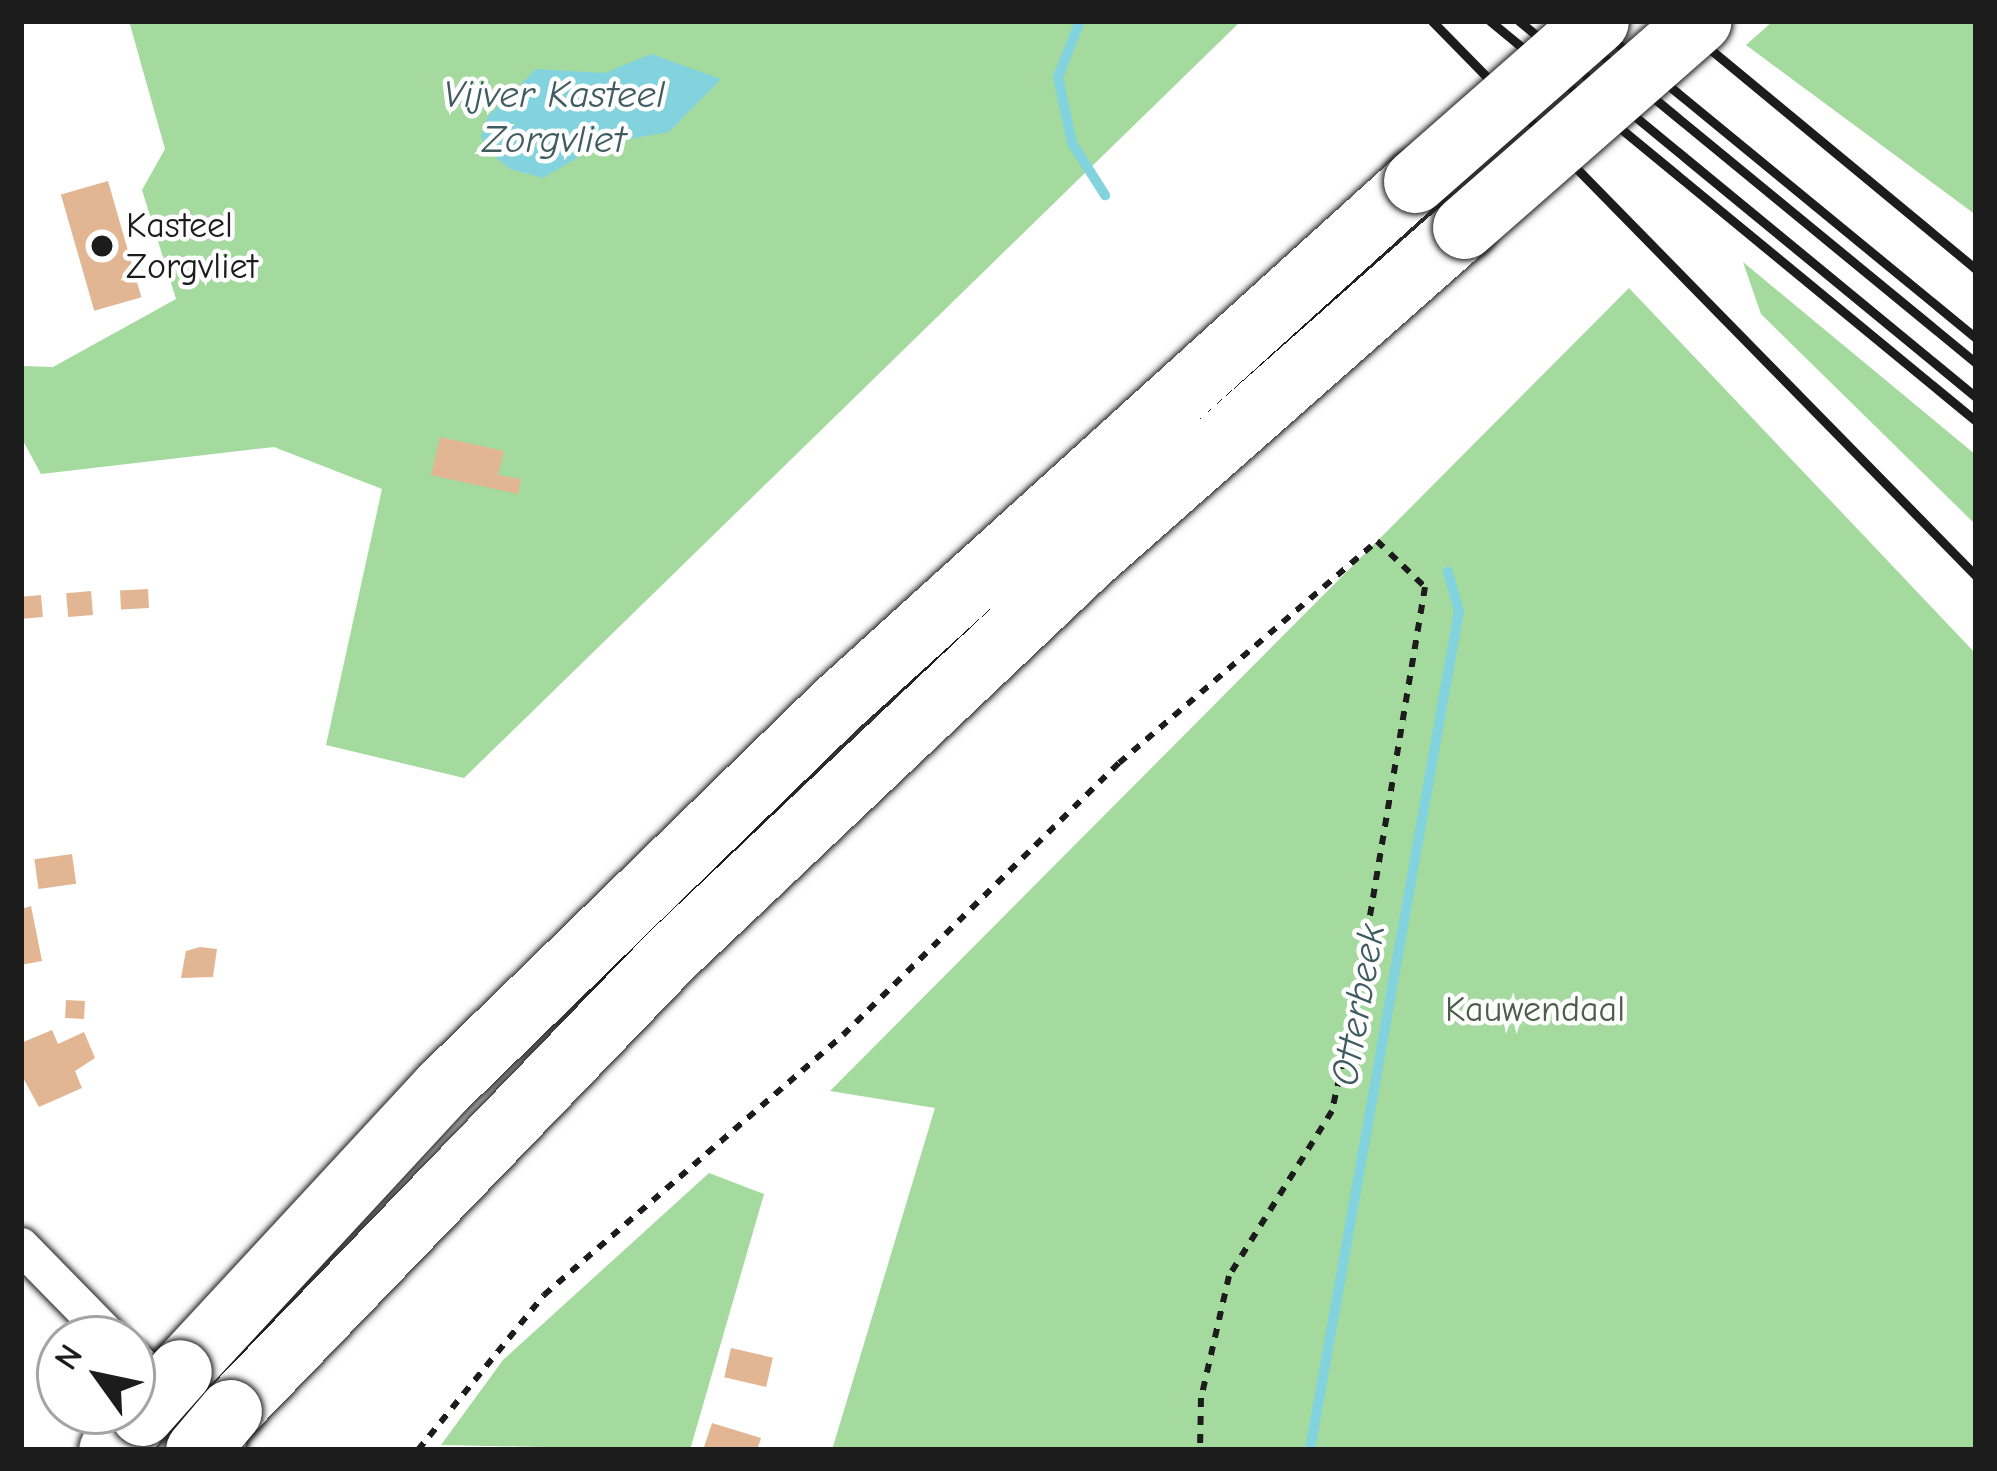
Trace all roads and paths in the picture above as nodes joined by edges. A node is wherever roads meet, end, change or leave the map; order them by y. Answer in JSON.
{"nodes":[{"id":1,"x":1597,"y":21,"type":"edge"},
{"id":2,"x":1699,"y":21,"type":"edge"},
{"id":3,"x":21,"y":1246,"type":"edge"},
{"id":4,"x":89,"y":1315,"type":"edge"},
{"id":5,"x":156,"y":1383,"type":"edge"},
{"id":6,"x":156,"y":1405,"type":"edge"},
{"id":7,"x":220,"y":1437,"type":"edge"},
{"id":8,"x":418,"y":1450,"type":"edge"},
{"id":9,"x":1200,"y":1450,"type":"edge"}],
"edges":[{"from":1,"to":5,"type":"highway","bridge":true},
{"from":2,"to":7,"type":"highway","bridge":true},
{"from":3,"to":4,"type":"street"},
{"from":6,"to":7,"type":"street"},
{"from":8,"to":9,"type":"path"}]}
